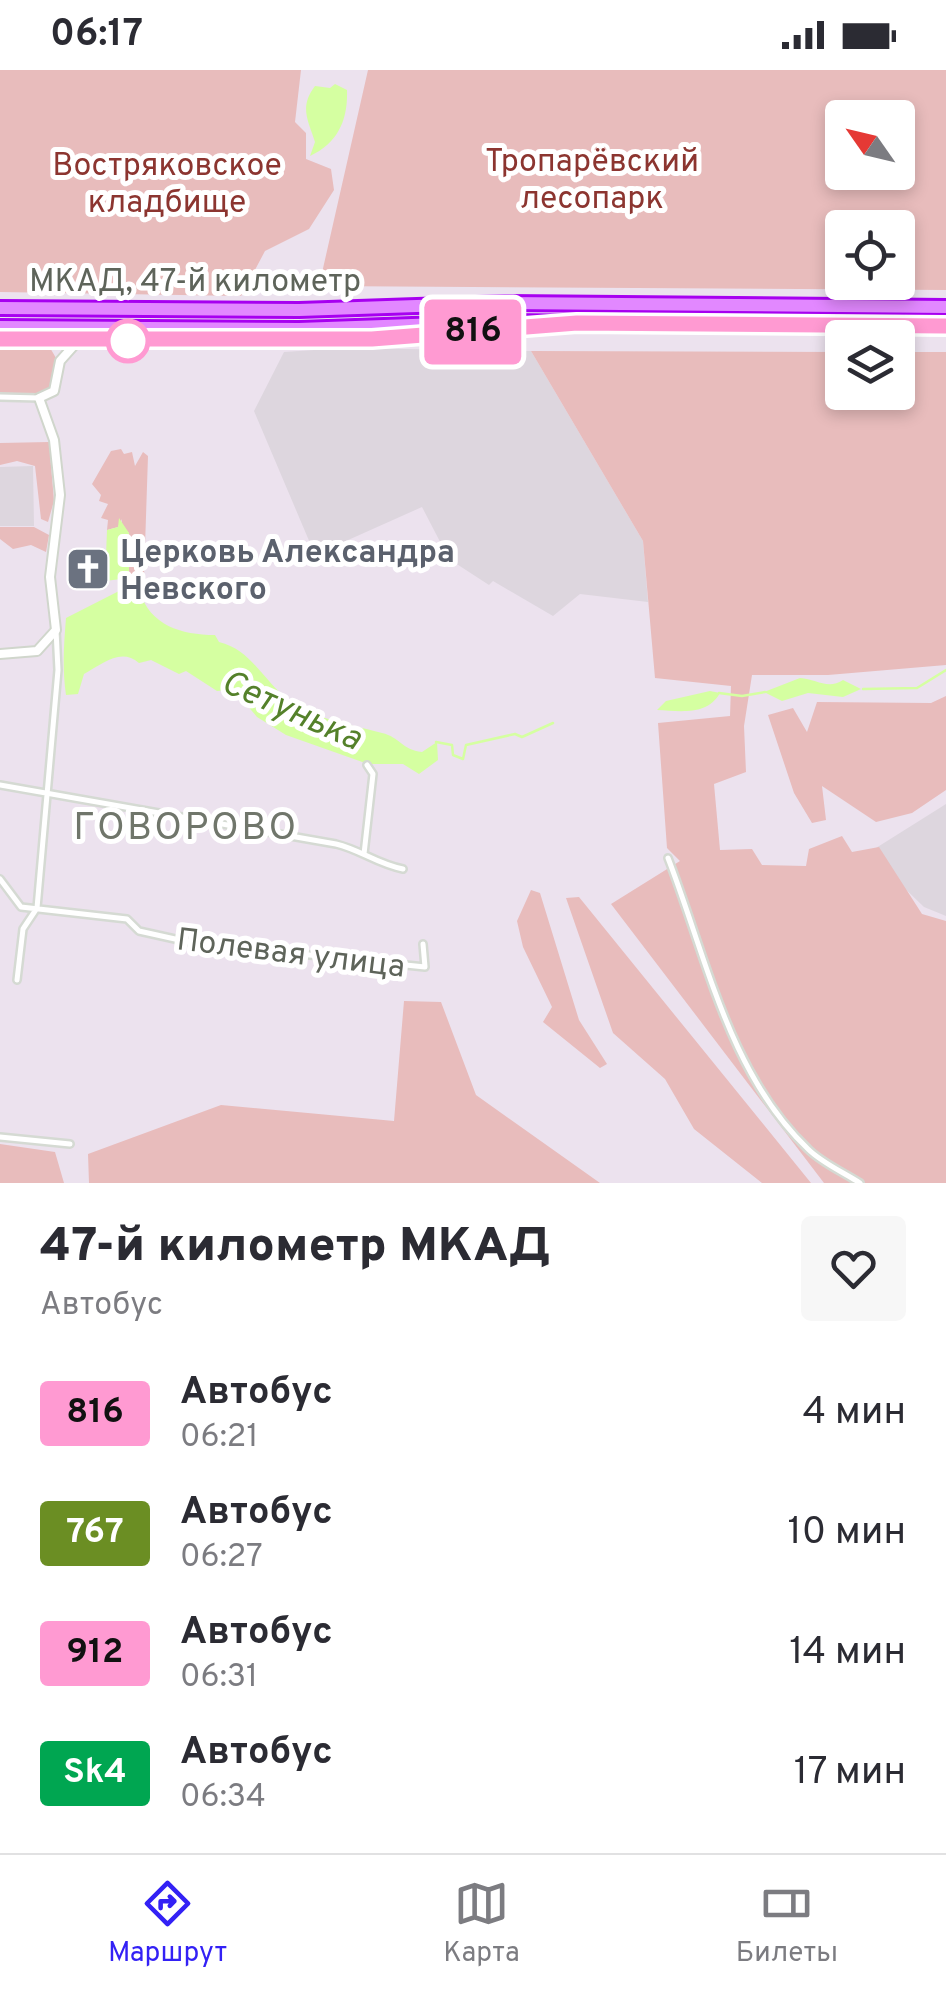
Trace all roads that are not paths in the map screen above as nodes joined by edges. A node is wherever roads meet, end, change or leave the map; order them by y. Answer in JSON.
{"nodes":[{"id":1,"x":946,"y":306,"type":"edge"},
{"id":2,"x":5,"y":307,"type":"edge"},
{"id":3,"x":577,"y":323,"type":"junction"},
{"id":4,"x":946,"y":326,"type":"edge"},
{"id":5,"x":0,"y":327,"type":"edge"},
{"id":6,"x":0,"y":340,"type":"edge"},
{"id":7,"x":41,"y":340,"type":"junction"},
{"id":8,"x":82,"y":340,"type":"junction"},
{"id":9,"x":60,"y":361,"type":"junction"},
{"id":10,"x":0,"y":397,"type":"edge"},
{"id":11,"x":39,"y":398,"type":"junction"},
{"id":12,"x":56,"y":630,"type":"junction"},
{"id":13,"x":0,"y":654,"type":"edge"},
{"id":14,"x":367,"y":765,"type":"dead end"},
{"id":15,"x":0,"y":785,"type":"edge"},
{"id":16,"x":48,"y":793,"type":"junction"},
{"id":17,"x":364,"y":856,"type":"junction"},
{"id":18,"x":668,"y":858,"type":"dead end"},
{"id":19,"x":404,"y":869,"type":"dead end"},
{"id":20,"x":0,"y":879,"type":"edge"},
{"id":21,"x":38,"y":908,"type":"junction"},
{"id":22,"x":423,"y":944,"type":"dead end"},
{"id":23,"x":17,"y":980,"type":"dead end"},
{"id":24,"x":0,"y":1137,"type":"edge"},
{"id":25,"x":70,"y":1144,"type":"dead end"},
{"id":26,"x":860,"y":1183,"type":"edge"}],
"edges":[{"from":1,"to":2,"type":"highway","name":"МКАД, 47-й километр"},
{"from":3,"to":4,"type":"highway","name":"МКАД, 47-й километр"},
{"from":3,"to":5,"type":"highway","name":"МКАД, 47-й километр"},
{"from":3,"to":8,"type":"main road"},
{"from":6,"to":7,"type":"main road"},
{"from":7,"to":8,"type":"main road"},
{"from":7,"to":9,"type":"street"},
{"from":8,"to":9,"type":"street"},
{"from":9,"to":11,"type":"street"},
{"from":10,"to":11,"type":"street"},
{"from":11,"to":12,"type":"street"},
{"from":12,"to":13,"type":"street"},
{"from":12,"to":16,"type":"street"},
{"from":14,"to":17,"type":"street"},
{"from":15,"to":16,"type":"street"},
{"from":16,"to":17,"type":"street"},
{"from":16,"to":21,"type":"street"},
{"from":17,"to":19,"type":"street"},
{"from":18,"to":26,"type":"street"},
{"from":20,"to":21,"type":"street","name":"Полевая улица"},
{"from":21,"to":22,"type":"street","name":"Полевая улица"},
{"from":21,"to":23,"type":"street"},
{"from":24,"to":25,"type":"street"}]}
